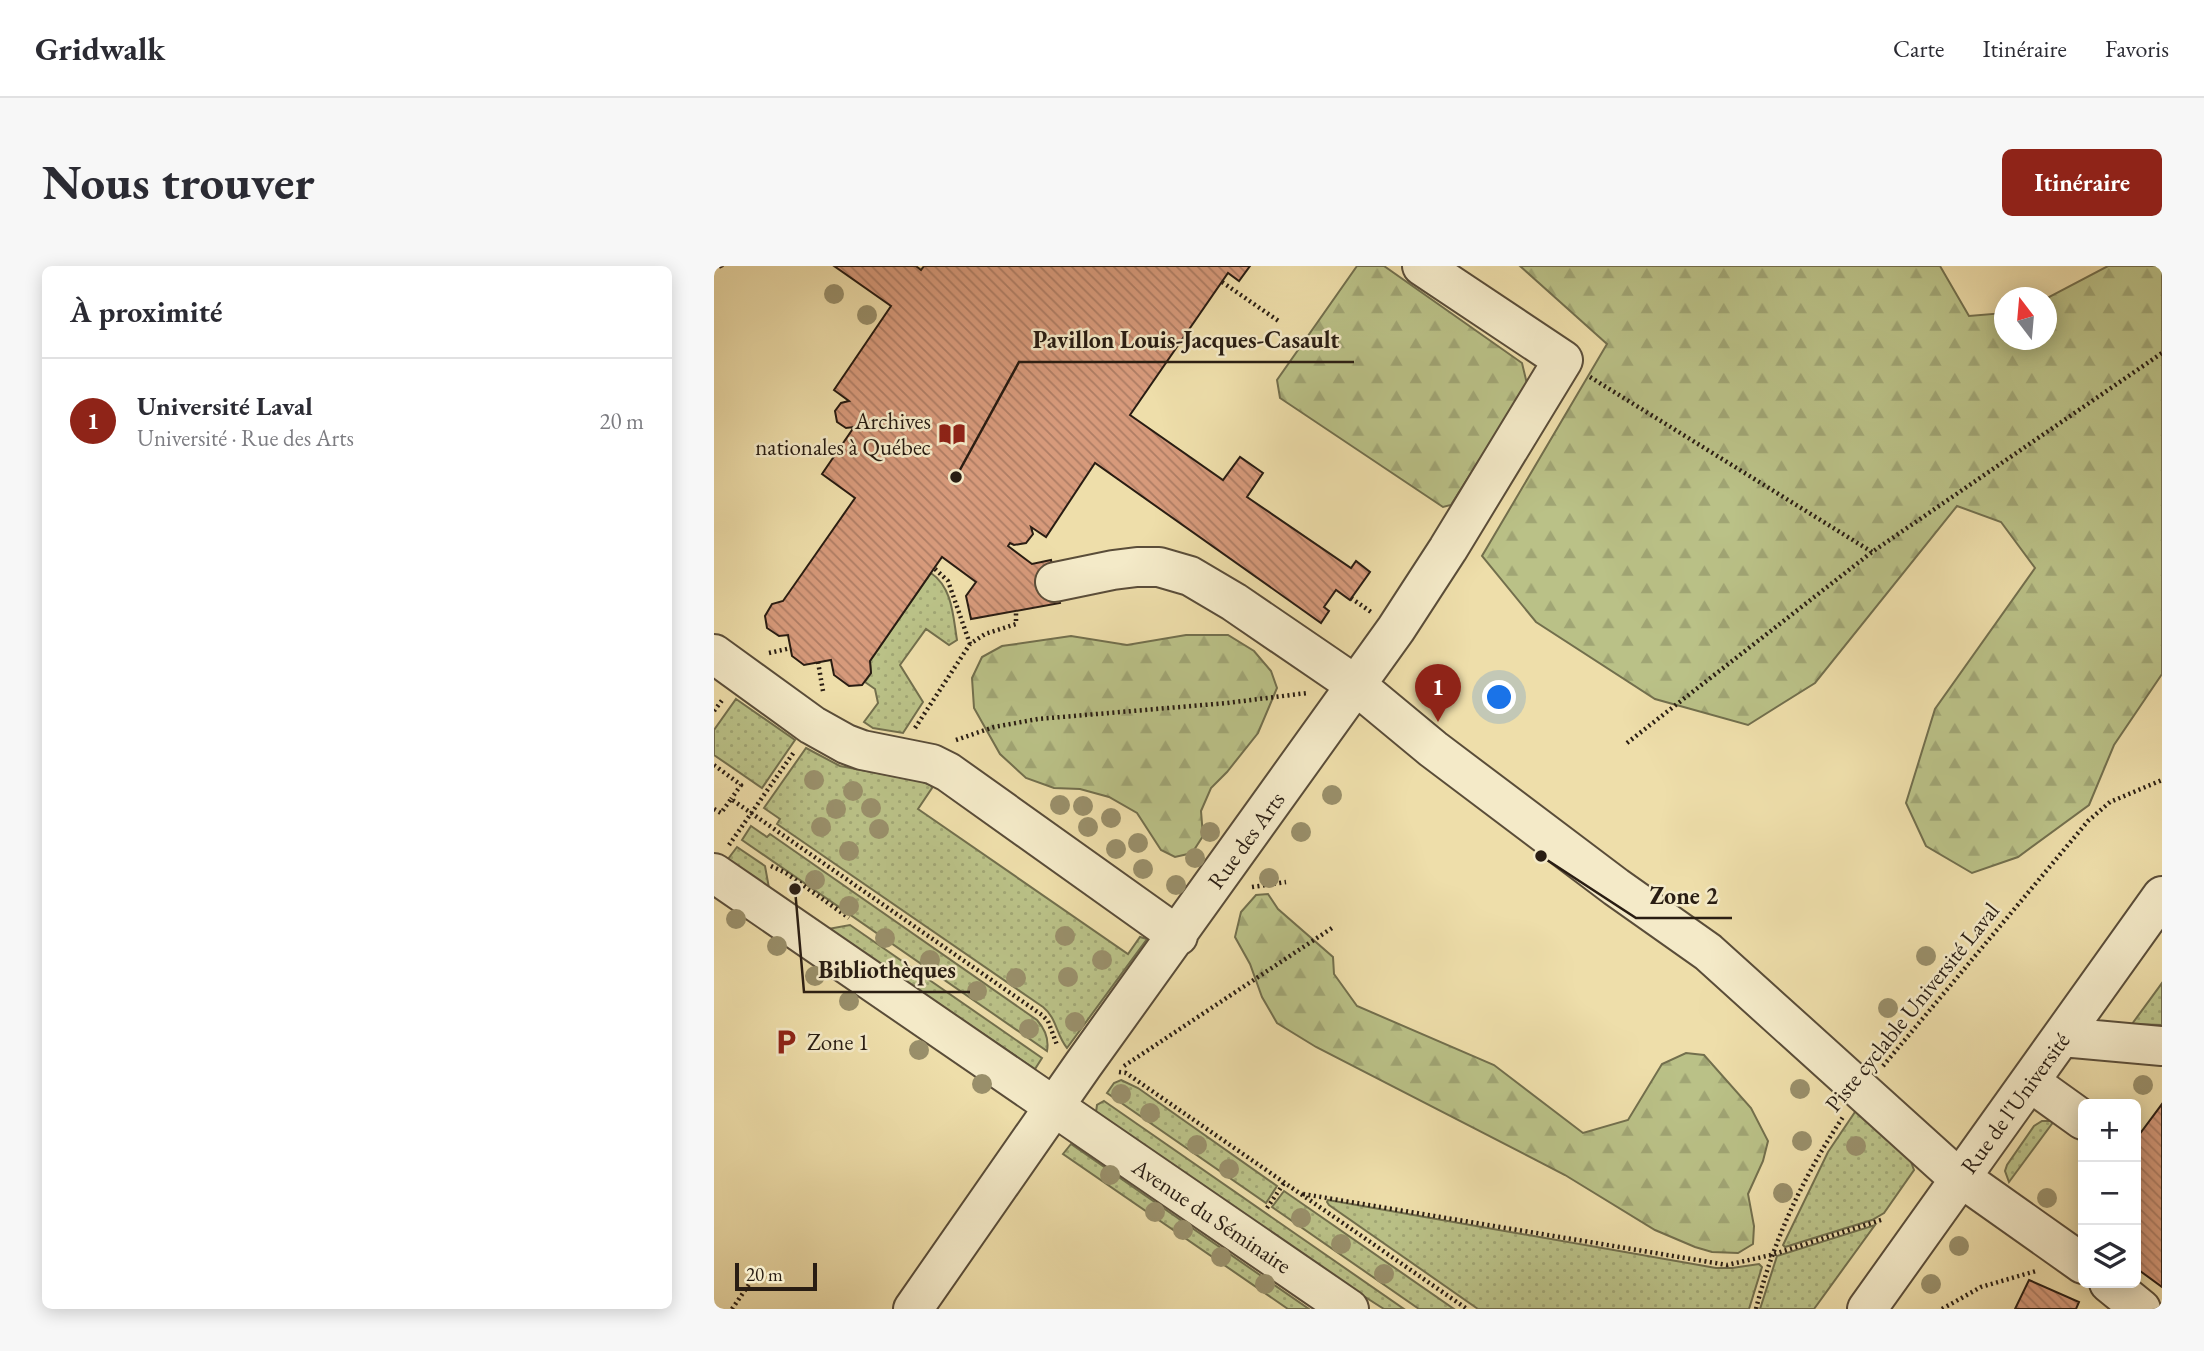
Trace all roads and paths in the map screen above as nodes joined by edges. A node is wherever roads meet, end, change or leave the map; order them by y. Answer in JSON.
{"nodes":[{"id":1,"x":1422,"y":266,"type":"edge"},
{"id":2,"x":1222,"y":282,"type":"dead end"},
{"id":3,"x":1280,"y":322,"type":"dead end"},
{"id":4,"x":2162,"y":353,"type":"edge"},
{"id":5,"x":1563,"y":360,"type":"junction"},
{"id":6,"x":1872,"y":552,"type":"junction"},
{"id":7,"x":934,"y":569,"type":"dead end"},
{"id":8,"x":1055,"y":582,"type":"dead end"},
{"id":9,"x":1016,"y":611,"type":"dead end"},
{"id":10,"x":970,"y":644,"type":"junction"},
{"id":11,"x":791,"y":648,"type":"dead end"},
{"id":12,"x":766,"y":653,"type":"dead end"},
{"id":13,"x":714,"y":654,"type":"edge"},
{"id":14,"x":818,"y":662,"type":"dead end"},
{"id":15,"x":1351,"y":681,"type":"junction"},
{"id":16,"x":824,"y":695,"type":"dead end"},
{"id":17,"x":800,"y":743,"type":"dead end"},
{"id":18,"x":1627,"y":743,"type":"dead end"},
{"id":19,"x":915,"y":760,"type":"junction"},
{"id":20,"x":714,"y":765,"type":"edge"},
{"id":21,"x":2162,"y":780,"type":"edge"},
{"id":22,"x":731,"y":799,"type":"junction"},
{"id":23,"x":714,"y":809,"type":"edge"},
{"id":24,"x":751,"y":813,"type":"junction"},
{"id":25,"x":722,"y":858,"type":"edge"},
{"id":26,"x":771,"y":866,"type":"dead end"},
{"id":27,"x":1286,"y":882,"type":"dead end"},
{"id":28,"x":1250,"y":888,"type":"dead end"},
{"id":29,"x":2162,"y":896,"type":"edge"},
{"id":30,"x":849,"y":918,"type":"dead end"},
{"id":31,"x":1332,"y":928,"type":"dead end"},
{"id":32,"x":1178,"y":936,"type":"junction"},
{"id":33,"x":2062,"y":1037,"type":"junction"},
{"id":34,"x":2162,"y":1046,"type":"edge"},
{"id":35,"x":1064,"y":1052,"type":"dead end"},
{"id":36,"x":2030,"y":1082,"type":"junction"},
{"id":37,"x":1862,"y":1092,"type":"junction"},
{"id":38,"x":1065,"y":1115,"type":"junction"},
{"id":39,"x":2078,"y":1116,"type":"edge"},
{"id":40,"x":1961,"y":1178,"type":"junction"},
{"id":41,"x":1284,"y":1183,"type":"junction"},
{"id":42,"x":1299,"y":1194,"type":"junction"},
{"id":43,"x":1267,"y":1209,"type":"dead end"},
{"id":44,"x":1884,"y":1219,"type":"dead end"},
{"id":45,"x":1771,"y":1255,"type":"junction"},
{"id":46,"x":2078,"y":1260,"type":"edge"},
{"id":47,"x":763,"y":1265,"type":"dead end"},
{"id":48,"x":2042,"y":1270,"type":"dead end"},
{"id":49,"x":2115,"y":1288,"type":"edge"},
{"id":50,"x":732,"y":1309,"type":"edge"},
{"id":51,"x":913,"y":1309,"type":"edge"},
{"id":52,"x":1349,"y":1309,"type":"edge"},
{"id":53,"x":1467,"y":1309,"type":"edge"},
{"id":54,"x":1756,"y":1309,"type":"edge"},
{"id":55,"x":1867,"y":1309,"type":"edge"},
{"id":56,"x":1942,"y":1309,"type":"edge"},
{"id":57,"x":2141,"y":1309,"type":"edge"}],
"edges":[{"from":1,"to":5,"type":"street"},
{"from":2,"to":3,"type":"path"},
{"from":4,"to":6,"type":"path"},
{"from":5,"to":6,"type":"path"},
{"from":5,"to":15,"type":"street","name":"Rue des Arts"},
{"from":6,"to":18,"type":"path"},
{"from":7,"to":10,"type":"path"},
{"from":8,"to":15,"type":"street"},
{"from":9,"to":10,"type":"path"},
{"from":10,"to":19,"type":"path"},
{"from":11,"to":12,"type":"path"},
{"from":13,"to":19,"type":"street"},
{"from":14,"to":16,"type":"path"},
{"from":15,"to":19,"type":"path"},
{"from":15,"to":32,"type":"street","name":"Rue des Arts"},
{"from":15,"to":37,"type":"street"},
{"from":17,"to":24,"type":"path"},
{"from":19,"to":32,"type":"street"},
{"from":20,"to":22,"type":"path"},
{"from":21,"to":37,"type":"path","name":"Piste cyclable Université Laval"},
{"from":22,"to":23,"type":"path"},
{"from":22,"to":24,"type":"path"},
{"from":24,"to":25,"type":"path"},
{"from":24,"to":35,"type":"path"},
{"from":25,"to":38,"type":"street","name":"Avenue du Séminaire"},
{"from":26,"to":30,"type":"path"},
{"from":27,"to":28,"type":"path"},
{"from":29,"to":33,"type":"street","name":"Rue de l'Université"},
{"from":31,"to":41,"type":"path"},
{"from":32,"to":38,"type":"street","name":"Rue des Arts"},
{"from":33,"to":34,"type":"street"},
{"from":33,"to":36,"type":"street","name":"Rue de l'Université"},
{"from":36,"to":39,"type":"street"},
{"from":36,"to":40,"type":"street","name":"Rue de l'Université"},
{"from":37,"to":40,"type":"street"},
{"from":37,"to":45,"type":"path","name":"Piste cyclable Université Laval"},
{"from":38,"to":51,"type":"street","name":"Rue des Arts"},
{"from":38,"to":52,"type":"street","name":"Avenue du Séminaire"},
{"from":40,"to":46,"type":"street"},
{"from":40,"to":55,"type":"street","name":"Rue de l'Université"},
{"from":41,"to":42,"type":"path"},
{"from":41,"to":43,"type":"path"},
{"from":42,"to":45,"type":"path"},
{"from":42,"to":53,"type":"path"},
{"from":44,"to":45,"type":"path"},
{"from":45,"to":54,"type":"path","name":"Piste cyclable Université Laval"},
{"from":47,"to":50,"type":"path"},
{"from":48,"to":56,"type":"path"},
{"from":49,"to":57,"type":"street"}]}
